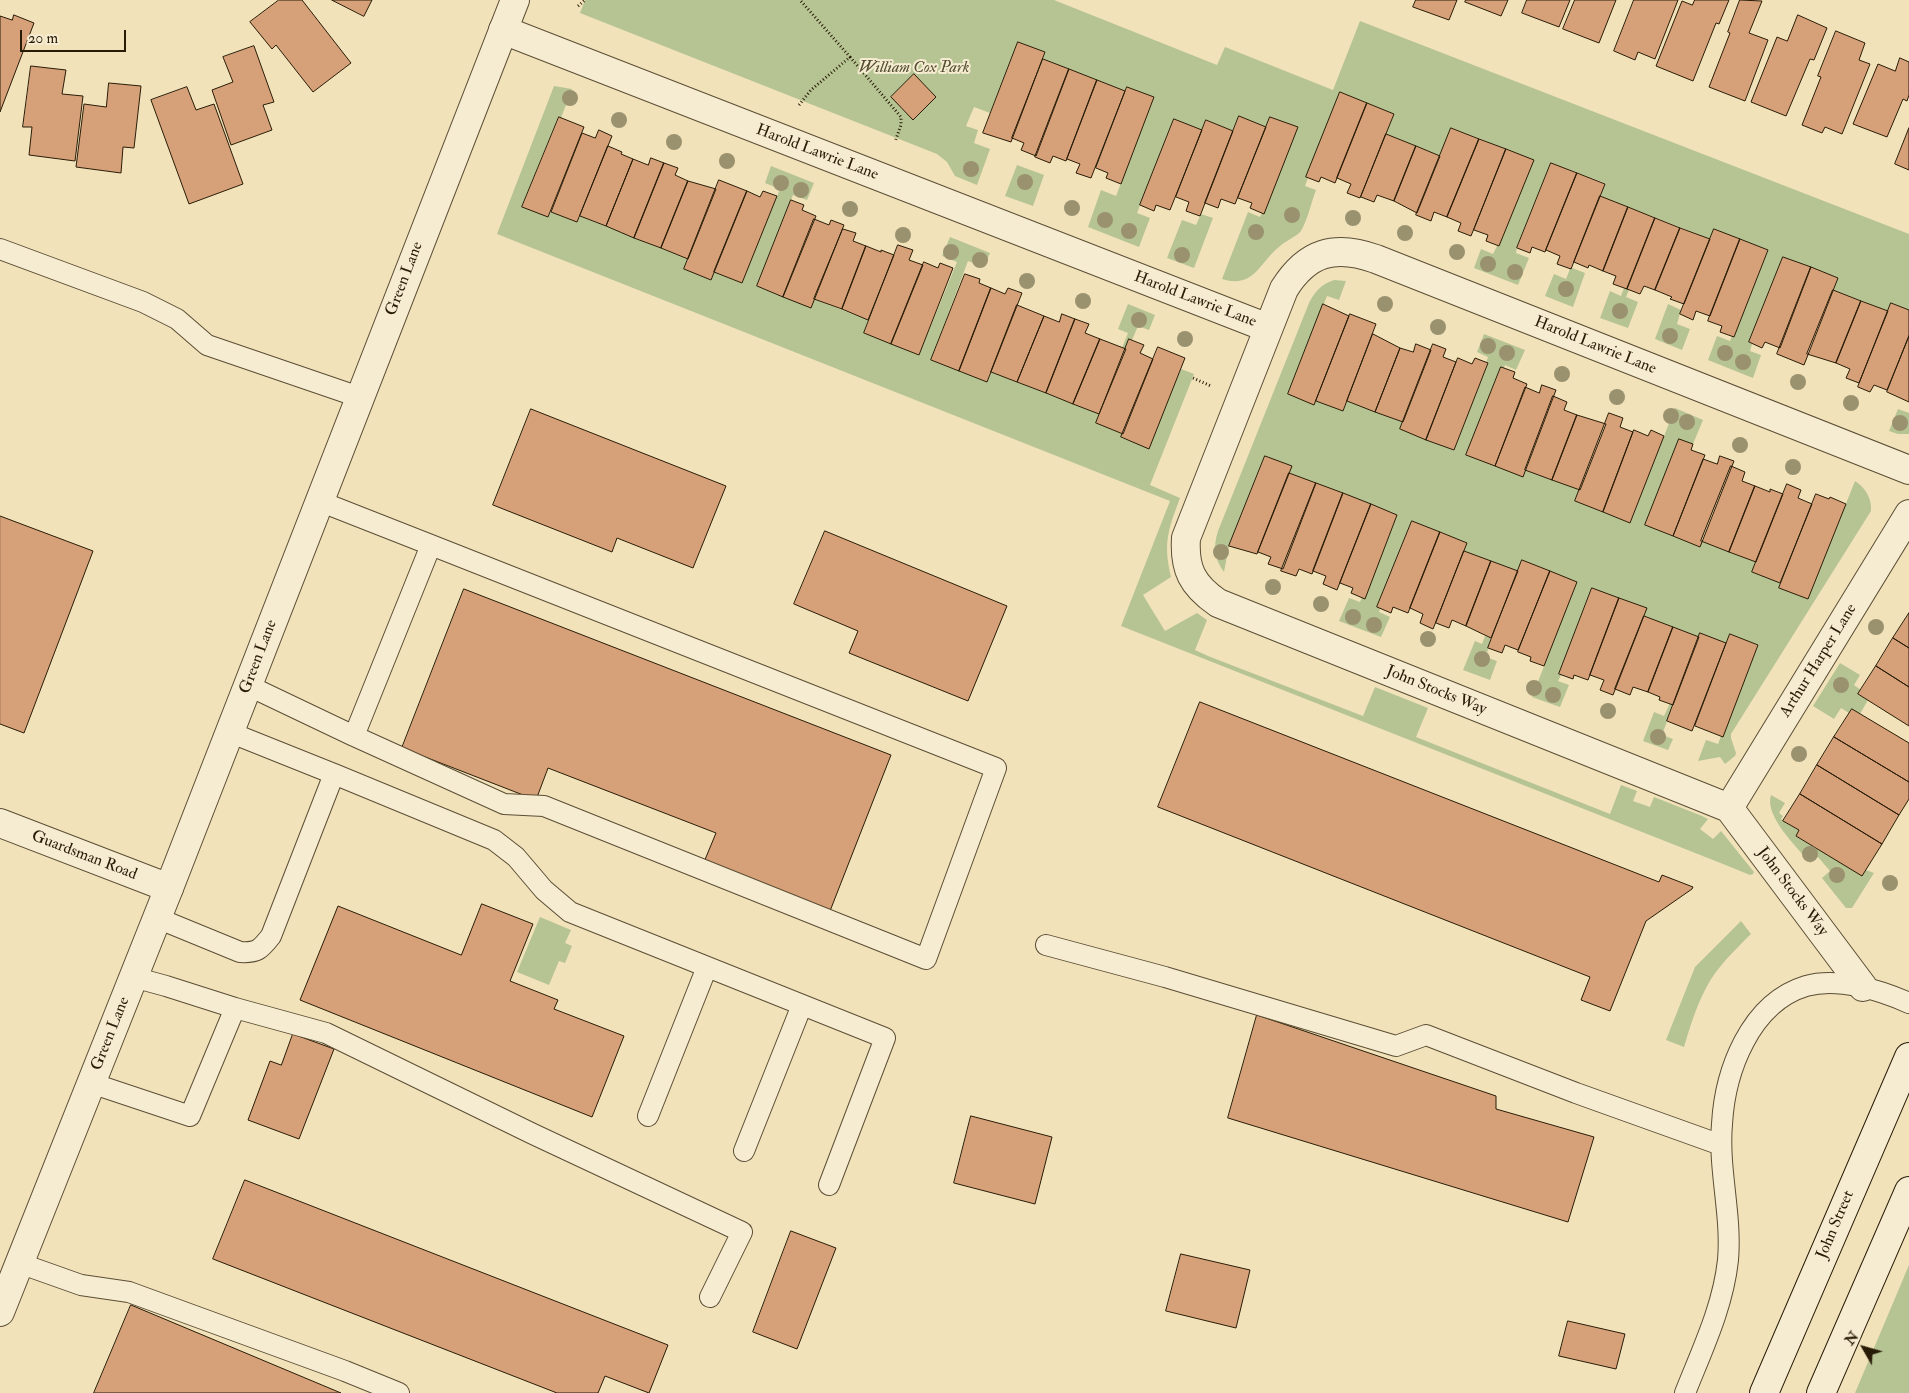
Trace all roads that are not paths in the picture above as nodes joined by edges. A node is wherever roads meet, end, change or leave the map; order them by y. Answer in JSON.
{"nodes":[{"id":1,"x":515,"y":0,"type":"edge"},
{"id":2,"x":503,"y":30,"type":"junction"},
{"id":3,"x":0,"y":248,"type":"edge"},
{"id":4,"x":1268,"y":328,"type":"junction"},
{"id":5,"x":359,"y":397,"type":"junction"},
{"id":6,"x":1909,"y":470,"type":"edge"},
{"id":7,"x":319,"y":501,"type":"junction"},
{"id":8,"x":1909,"y":514,"type":"edge"},
{"id":9,"x":431,"y":545,"type":"junction"},
{"id":10,"x":247,"y":685,"type":"junction"},
{"id":11,"x":229,"y":732,"type":"junction"},
{"id":12,"x":354,"y":736,"type":"junction"},
{"id":13,"x":334,"y":774,"type":"junction"},
{"id":14,"x":1729,"y":808,"type":"junction"},
{"id":15,"x":0,"y":822,"type":"edge"},
{"id":16,"x":169,"y":888,"type":"junction"},
{"id":17,"x":157,"y":918,"type":"junction"},
{"id":18,"x":1046,"y":945,"type":"dead end"},
{"id":19,"x":707,"y":967,"type":"junction"},
{"id":20,"x":133,"y":978,"type":"junction"},
{"id":21,"x":1863,"y":987,"type":"junction"},
{"id":22,"x":1909,"y":1003,"type":"edge"},
{"id":23,"x":802,"y":1005,"type":"junction"},
{"id":24,"x":235,"y":1008,"type":"junction"},
{"id":25,"x":1909,"y":1057,"type":"edge"},
{"id":26,"x":91,"y":1083,"type":"junction"},
{"id":27,"x":648,"y":1116,"type":"dead end"},
{"id":28,"x":1721,"y":1146,"type":"junction"},
{"id":29,"x":744,"y":1151,"type":"dead end"},
{"id":30,"x":829,"y":1185,"type":"dead end"},
{"id":31,"x":1909,"y":1191,"type":"edge"},
{"id":32,"x":20,"y":1263,"type":"junction"},
{"id":33,"x":710,"y":1297,"type":"dead end"},
{"id":34,"x":0,"y":1312,"type":"edge"},
{"id":35,"x":398,"y":1393,"type":"edge"},
{"id":36,"x":1685,"y":1393,"type":"edge"},
{"id":37,"x":1764,"y":1393,"type":"edge"},
{"id":38,"x":1821,"y":1393,"type":"edge"}],
"edges":[{"from":1,"to":2,"type":"street","name":"Green Lane"},
{"from":2,"to":4,"type":"street","name":"Harold Lawrie Lane"},
{"from":2,"to":5,"type":"street","name":"Green Lane"},
{"from":3,"to":5,"type":"lane"},
{"from":4,"to":6,"type":"street","name":"Harold Lawrie Lane"},
{"from":4,"to":14,"type":"street","name":"John Stocks Way"},
{"from":5,"to":7,"type":"street","name":"Green Lane"},
{"from":7,"to":9,"type":"lane"},
{"from":7,"to":10,"type":"street","name":"Green Lane"},
{"from":8,"to":14,"type":"street","name":"Arthur Harper Lane"},
{"from":9,"to":12,"type":"lane"},
{"from":9,"to":12,"type":"lane"},
{"from":10,"to":11,"type":"street","name":"Green Lane"},
{"from":10,"to":12,"type":"lane"},
{"from":11,"to":13,"type":"lane"},
{"from":11,"to":16,"type":"street","name":"Green Lane"},
{"from":13,"to":17,"type":"lane"},
{"from":13,"to":19,"type":"lane"},
{"from":14,"to":21,"type":"street","name":"John Stocks Way"},
{"from":15,"to":16,"type":"street","name":"Guardsman Road"},
{"from":16,"to":17,"type":"street","name":"Green Lane"},
{"from":17,"to":20,"type":"street","name":"Green Lane"},
{"from":18,"to":28,"type":"lane"},
{"from":19,"to":23,"type":"lane"},
{"from":19,"to":27,"type":"lane"},
{"from":20,"to":24,"type":"lane"},
{"from":20,"to":26,"type":"street","name":"Green Lane"},
{"from":21,"to":22,"type":"lane"},
{"from":21,"to":28,"type":"lane"},
{"from":23,"to":29,"type":"lane"},
{"from":23,"to":30,"type":"lane"},
{"from":24,"to":26,"type":"lane"},
{"from":24,"to":33,"type":"lane"},
{"from":25,"to":37,"type":"street","name":"John Street"},
{"from":26,"to":32,"type":"street","name":"Green Lane"},
{"from":28,"to":36,"type":"lane"},
{"from":31,"to":38,"type":"street"},
{"from":32,"to":34,"type":"street","name":"Green Lane"},
{"from":32,"to":35,"type":"lane"}]}
